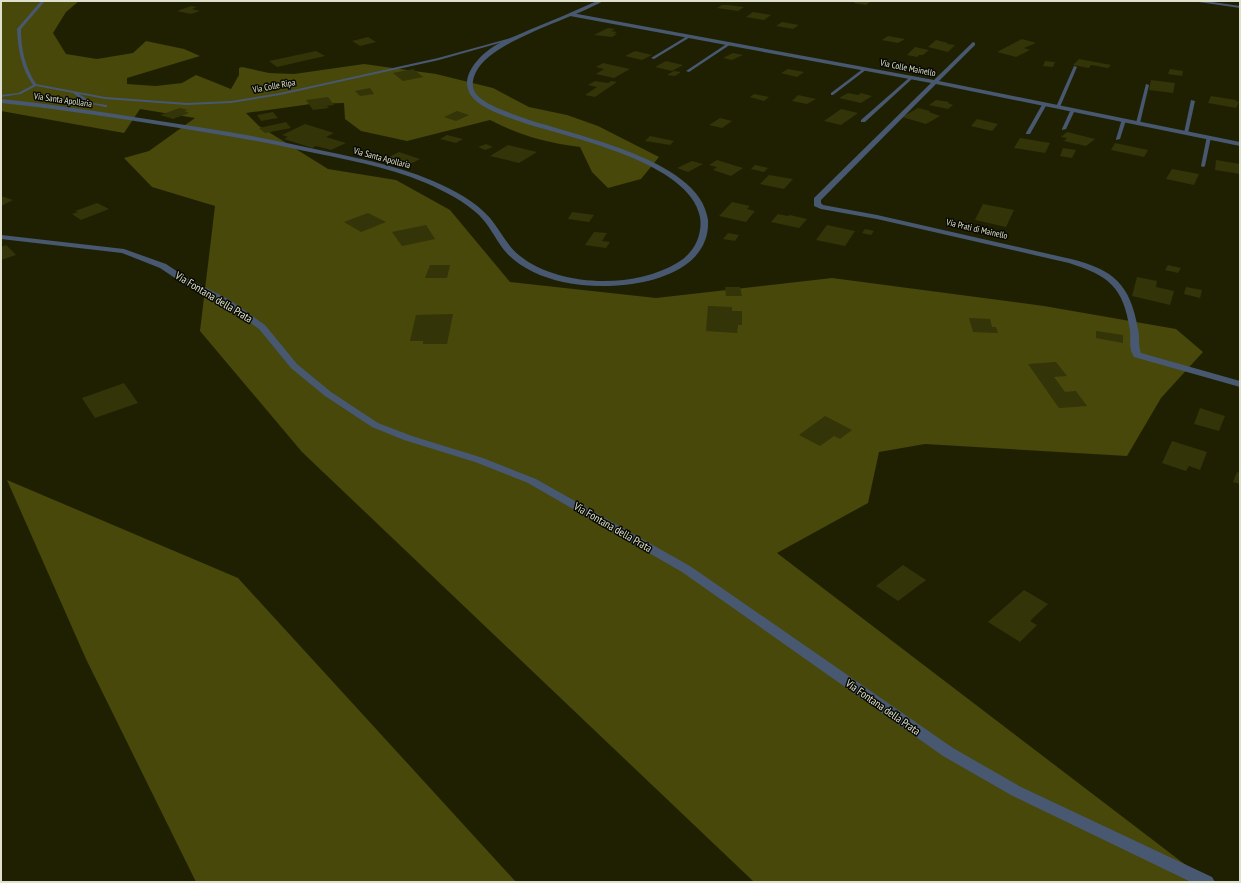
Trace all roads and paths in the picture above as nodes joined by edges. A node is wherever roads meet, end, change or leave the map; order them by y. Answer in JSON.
{"nodes":[{"id":1,"x":43,"y":1,"type":"edge"},
{"id":2,"x":601,"y":1,"type":"edge"},
{"id":3,"x":1194,"y":1,"type":"edge"},
{"id":4,"x":1240,"y":7,"type":"edge"},
{"id":5,"x":572,"y":15,"type":"junction"},
{"id":6,"x":690,"y":36,"type":"junction"},
{"id":7,"x":512,"y":39,"type":"junction"},
{"id":8,"x":730,"y":44,"type":"junction"},
{"id":9,"x":973,"y":44,"type":"dead end"},
{"id":10,"x":653,"y":58,"type":"dead end"},
{"id":11,"x":1075,"y":67,"type":"dead end"},
{"id":12,"x":865,"y":69,"type":"junction"},
{"id":13,"x":688,"y":71,"type":"dead end"},
{"id":14,"x":911,"y":78,"type":"junction"},
{"id":15,"x":934,"y":82,"type":"junction"},
{"id":16,"x":35,"y":85,"type":"junction"},
{"id":17,"x":1147,"y":85,"type":"dead end"},
{"id":18,"x":74,"y":92,"type":"junction"},
{"id":19,"x":832,"y":94,"type":"dead end"},
{"id":20,"x":1,"y":96,"type":"edge"},
{"id":21,"x":1,"y":101,"type":"edge"},
{"id":22,"x":1193,"y":101,"type":"dead end"},
{"id":23,"x":1045,"y":104,"type":"junction"},
{"id":24,"x":104,"y":106,"type":"dead end"},
{"id":25,"x":1058,"y":107,"type":"junction"},
{"id":26,"x":1073,"y":110,"type":"junction"},
{"id":27,"x":863,"y":120,"type":"dead end"},
{"id":28,"x":1124,"y":120,"type":"junction"},
{"id":29,"x":1138,"y":123,"type":"junction"},
{"id":30,"x":1064,"y":128,"type":"dead end"},
{"id":31,"x":1028,"y":133,"type":"dead end"},
{"id":32,"x":1186,"y":133,"type":"junction"},
{"id":33,"x":1209,"y":137,"type":"junction"},
{"id":34,"x":1118,"y":139,"type":"dead end"},
{"id":35,"x":1240,"y":144,"type":"edge"},
{"id":36,"x":1202,"y":166,"type":"dead end"},
{"id":37,"x":1,"y":237,"type":"edge"},
{"id":38,"x":1240,"y":384,"type":"edge"},
{"id":39,"x":1206,"y":882,"type":"edge"}],
"edges":[{"from":1,"to":16,"type":"lane"},
{"from":2,"to":5,"type":"street","name":"Via Santa Apollaria"},
{"from":3,"to":4,"type":"street"},
{"from":5,"to":6,"type":"street","name":"Via Colle Mainello"},
{"from":5,"to":7,"type":"street","name":"Via Santa Apollaria"},
{"from":6,"to":8,"type":"street","name":"Via Colle Mainello"},
{"from":6,"to":10,"type":"lane"},
{"from":7,"to":18,"type":"lane","name":"Via Colle Ripa"},
{"from":7,"to":21,"type":"street","name":"Via Santa Apollaria"},
{"from":8,"to":12,"type":"street","name":"Via Colle Mainello"},
{"from":8,"to":13,"type":"lane"},
{"from":9,"to":15,"type":"street"},
{"from":11,"to":25,"type":"lane"},
{"from":12,"to":14,"type":"street","name":"Via Colle Mainello"},
{"from":12,"to":19,"type":"lane"},
{"from":14,"to":15,"type":"street","name":"Via Colle Mainello"},
{"from":14,"to":27,"type":"lane"},
{"from":15,"to":23,"type":"street","name":"Via Colle Mainello"},
{"from":15,"to":38,"type":"street","name":"Via Prati di Mainello"},
{"from":16,"to":18,"type":"lane","name":"Via Colle Ripa"},
{"from":16,"to":20,"type":"lane"},
{"from":17,"to":29,"type":"lane"},
{"from":18,"to":24,"type":"lane"},
{"from":22,"to":32,"type":"lane"},
{"from":23,"to":25,"type":"street","name":"Via Colle Mainello"},
{"from":23,"to":31,"type":"lane"},
{"from":25,"to":26,"type":"street","name":"Via Colle Mainello"},
{"from":26,"to":28,"type":"street","name":"Via Colle Mainello"},
{"from":26,"to":30,"type":"lane"},
{"from":28,"to":29,"type":"street","name":"Via Colle Mainello"},
{"from":28,"to":34,"type":"lane"},
{"from":29,"to":32,"type":"street","name":"Via Colle Mainello"},
{"from":32,"to":33,"type":"street","name":"Via Colle Mainello"},
{"from":33,"to":35,"type":"street","name":"Via Colle Mainello"},
{"from":33,"to":36,"type":"lane"},
{"from":37,"to":39,"type":"street","name":"Via Fontana della Prata"}]}
